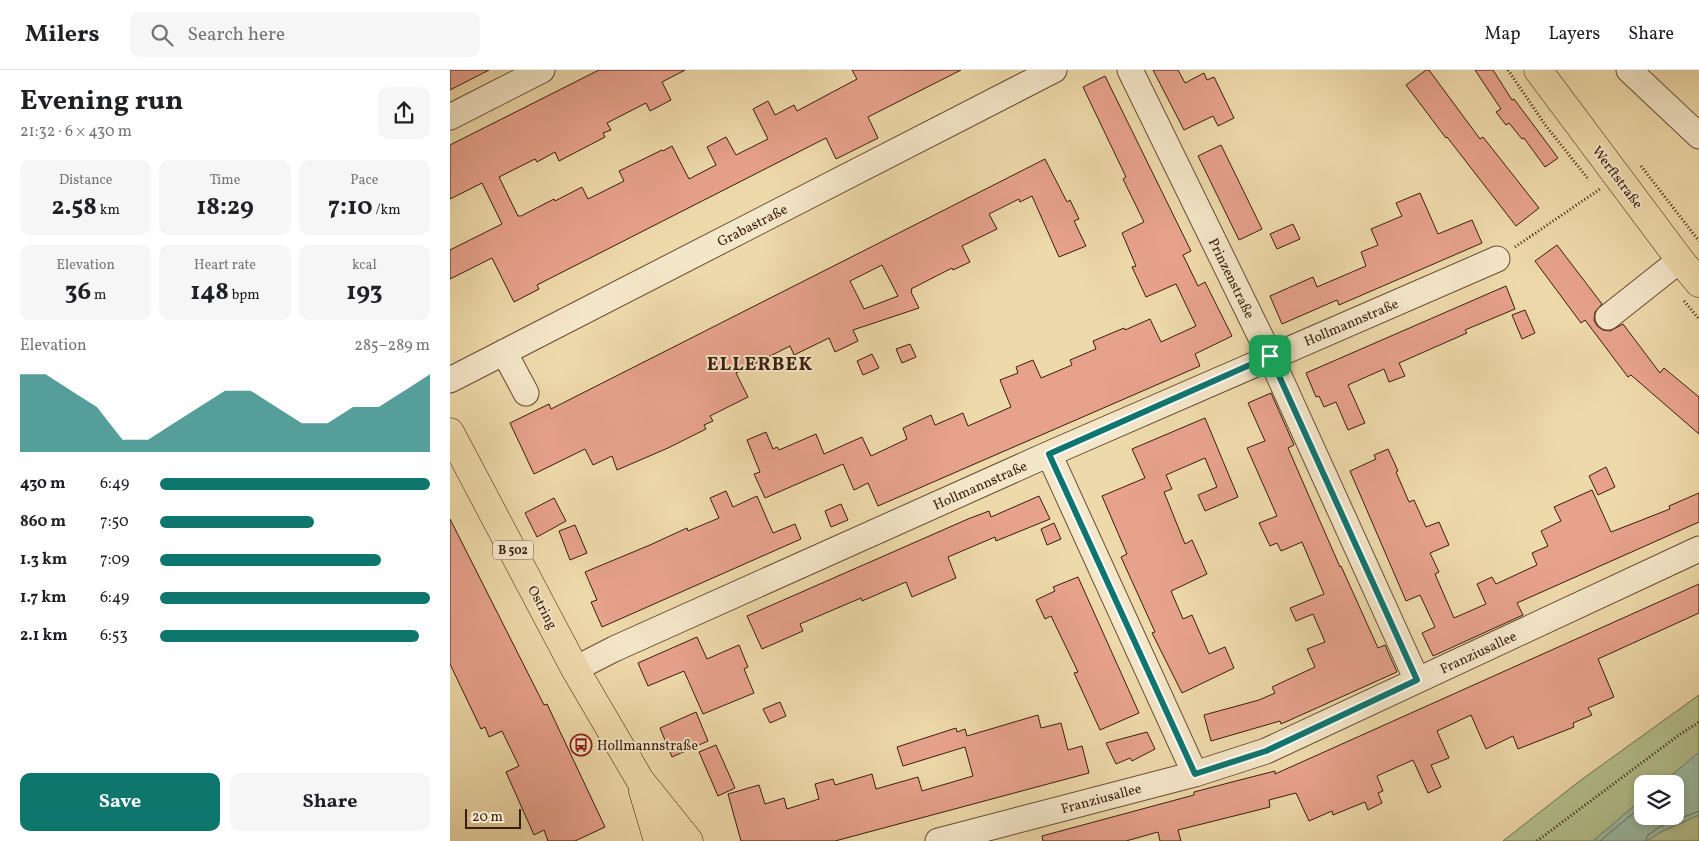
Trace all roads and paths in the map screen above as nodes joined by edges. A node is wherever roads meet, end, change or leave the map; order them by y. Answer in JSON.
{"nodes":[{"id":1,"x":542,"y":70,"type":"edge"},
{"id":2,"x":1054,"y":70,"type":"edge"},
{"id":3,"x":1130,"y":70,"type":"edge"},
{"id":4,"x":1538,"y":70,"type":"edge"},
{"id":5,"x":1628,"y":70,"type":"edge"},
{"id":6,"x":450,"y":117,"type":"edge"},
{"id":7,"x":1699,"y":136,"type":"edge"},
{"id":8,"x":1617,"y":175,"type":"junction"},
{"id":9,"x":1498,"y":259,"type":"joint"},
{"id":10,"x":1680,"y":260,"type":"junction"},
{"id":11,"x":1699,"y":283,"type":"edge"},
{"id":12,"x":1608,"y":317,"type":"dead end"},
{"id":13,"x":504,"y":352,"type":"junction"},
{"id":14,"x":1270,"y":356,"type":"junction"},
{"id":15,"x":450,"y":380,"type":"edge"},
{"id":16,"x":526,"y":393,"type":"dead end"},
{"id":17,"x":450,"y":432,"type":"edge"},
{"id":18,"x":1049,"y":454,"type":"junction"},
{"id":19,"x":1699,"y":550,"type":"edge"},
{"id":20,"x":575,"y":669,"type":"junction"},
{"id":21,"x":1417,"y":680,"type":"junction"},
{"id":22,"x":1699,"y":722,"type":"edge"},
{"id":23,"x":1195,"y":774,"type":"junction"},
{"id":24,"x":640,"y":780,"type":"junction"},
{"id":25,"x":658,"y":841,"type":"edge"},
{"id":26,"x":689,"y":841,"type":"edge"},
{"id":27,"x":938,"y":841,"type":"edge"},
{"id":28,"x":1537,"y":841,"type":"edge"}],
"edges":[{"from":1,"to":6,"type":"street"},
{"from":2,"to":13,"type":"street","name":"Grabastraße"},
{"from":3,"to":14,"type":"street","name":"Prinzenstraße"},
{"from":4,"to":8,"type":"main road","name":"Werftstraße"},
{"from":5,"to":7,"type":"street"},
{"from":8,"to":9,"type":"path"},
{"from":8,"to":10,"type":"main road","name":"Werftstraße"},
{"from":9,"to":14,"type":"street","name":"Hollmannstraße"},
{"from":10,"to":11,"type":"main road","name":"Werftstraße"},
{"from":10,"to":12,"type":"street"},
{"from":13,"to":15,"type":"street","name":"Grabastraße"},
{"from":13,"to":16,"type":"street"},
{"from":14,"to":18,"type":"street","name":"Hollmannstraße"},
{"from":14,"to":21,"type":"street","name":"Prinzenstraße"},
{"from":17,"to":20,"type":"main road","name":"Ostring","number":"B 502"},
{"from":18,"to":20,"type":"street","name":"Hollmannstraße"},
{"from":18,"to":23,"type":"street"},
{"from":19,"to":21,"type":"street","name":"Franziusallee"},
{"from":20,"to":24,"type":"main road","name":"Ostring","number":"B 502"},
{"from":21,"to":23,"type":"street","name":"Franziusallee"},
{"from":22,"to":28,"type":"path"},
{"from":23,"to":27,"type":"street","name":"Franziusallee"},
{"from":24,"to":25,"type":"main road","name":"Ostring","number":"B 502"},
{"from":24,"to":26,"type":"main road","name":"Ostring","number":"B 502"}]}
